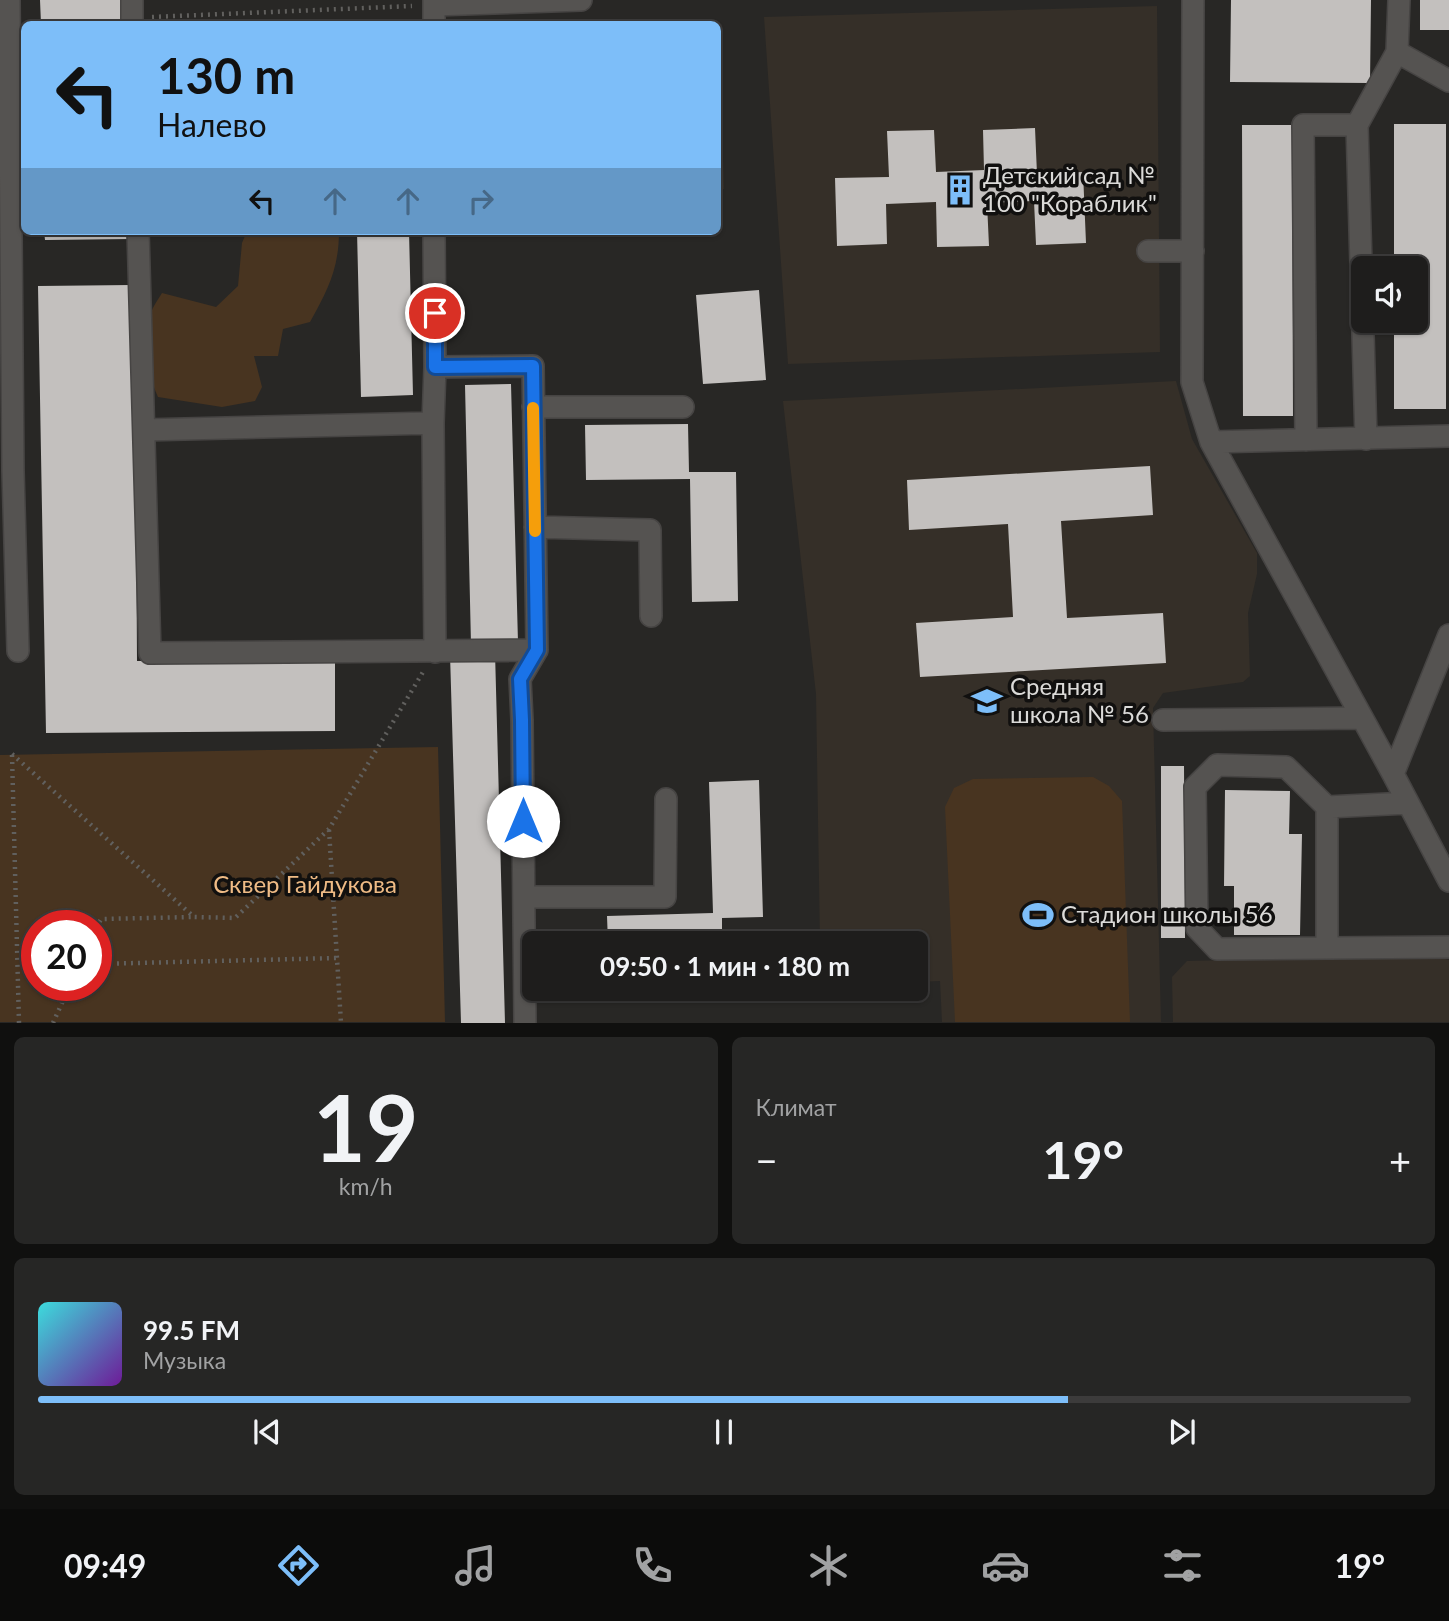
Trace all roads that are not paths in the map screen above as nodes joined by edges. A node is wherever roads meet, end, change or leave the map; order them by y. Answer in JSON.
{"nodes":[{"id":1,"x":9,"y":0,"type":"edge"},
{"id":2,"x":581,"y":0,"type":"edge"},
{"id":3,"x":1193,"y":0,"type":"edge"},
{"id":4,"x":1399,"y":0,"type":"edge"},
{"id":5,"x":434,"y":10,"type":"edge"},
{"id":6,"x":464,"y":14,"type":"edge"},
{"id":7,"x":1397,"y":52,"type":"junction"},
{"id":8,"x":1449,"y":82,"type":"edge"},
{"id":9,"x":1357,"y":125,"type":"junction"},
{"id":10,"x":138,"y":235,"type":"edge"},
{"id":11,"x":434,"y":235,"type":"edge"},
{"id":12,"x":1148,"y":251,"type":"dead end"},
{"id":13,"x":1193,"y":251,"type":"junction"},
{"id":14,"x":5,"y":276,"type":"edge"},
{"id":15,"x":435,"y":367,"type":"junction"},
{"id":16,"x":533,"y":407,"type":"junction"},
{"id":17,"x":683,"y":407,"type":"dead end"},
{"id":18,"x":433,"y":424,"type":"junction"},
{"id":19,"x":144,"y":430,"type":"junction"},
{"id":20,"x":1449,"y":436,"type":"edge"},
{"id":21,"x":1366,"y":439,"type":"junction"},
{"id":22,"x":1306,"y":440,"type":"junction"},
{"id":23,"x":1211,"y":442,"type":"junction"},
{"id":24,"x":7,"y":471,"type":"edge"},
{"id":25,"x":535,"y":527,"type":"junction"},
{"id":26,"x":651,"y":616,"type":"dead end"},
{"id":27,"x":1449,"y":635,"type":"edge"},
{"id":28,"x":537,"y":650,"type":"junction"},
{"id":29,"x":18,"y":651,"type":"dead end"},
{"id":30,"x":435,"y":652,"type":"junction"},
{"id":31,"x":1362,"y":718,"type":"junction"},
{"id":32,"x":1163,"y":720,"type":"dead end"},
{"id":33,"x":1393,"y":774,"type":"junction"},
{"id":34,"x":666,"y":799,"type":"dead end"},
{"id":35,"x":1408,"y":803,"type":"junction"},
{"id":36,"x":1327,"y":807,"type":"junction"},
{"id":37,"x":1449,"y":881,"type":"edge"},
{"id":38,"x":524,"y":897,"type":"junction"},
{"id":39,"x":1449,"y":947,"type":"edge"},
{"id":40,"x":1327,"y":948,"type":"junction"},
{"id":41,"x":525,"y":1023,"type":"edge"}],
"edges":[{"from":1,"to":14,"type":"lane"},
{"from":2,"to":6,"type":"lane"},
{"from":3,"to":13,"type":"lane"},
{"from":4,"to":7,"type":"lane"},
{"from":5,"to":6,"type":"lane"},
{"from":7,"to":8,"type":"lane"},
{"from":7,"to":9,"type":"lane"},
{"from":9,"to":21,"type":"lane"},
{"from":9,"to":22,"type":"lane"},
{"from":10,"to":19,"type":"lane"},
{"from":11,"to":15,"type":"lane"},
{"from":12,"to":13,"type":"lane"},
{"from":13,"to":23,"type":"lane"},
{"from":14,"to":24,"type":"lane"},
{"from":15,"to":16,"type":"lane"},
{"from":15,"to":18,"type":"lane"},
{"from":16,"to":17,"type":"lane"},
{"from":16,"to":25,"type":"lane"},
{"from":18,"to":19,"type":"lane"},
{"from":18,"to":30,"type":"lane"},
{"from":19,"to":30,"type":"lane"},
{"from":20,"to":21,"type":"lane"},
{"from":21,"to":22,"type":"lane"},
{"from":22,"to":23,"type":"lane"},
{"from":23,"to":31,"type":"lane"},
{"from":24,"to":29,"type":"lane"},
{"from":25,"to":26,"type":"lane"},
{"from":25,"to":28,"type":"lane"},
{"from":27,"to":33,"type":"lane"},
{"from":28,"to":30,"type":"lane"},
{"from":28,"to":38,"type":"lane"},
{"from":31,"to":32,"type":"lane"},
{"from":31,"to":33,"type":"lane"},
{"from":33,"to":35,"type":"lane"},
{"from":34,"to":38,"type":"lane"},
{"from":35,"to":36,"type":"lane"},
{"from":35,"to":37,"type":"lane"},
{"from":36,"to":40,"type":"lane"},
{"from":36,"to":40,"type":"lane"},
{"from":38,"to":41,"type":"lane"},
{"from":39,"to":40,"type":"lane"}]}
